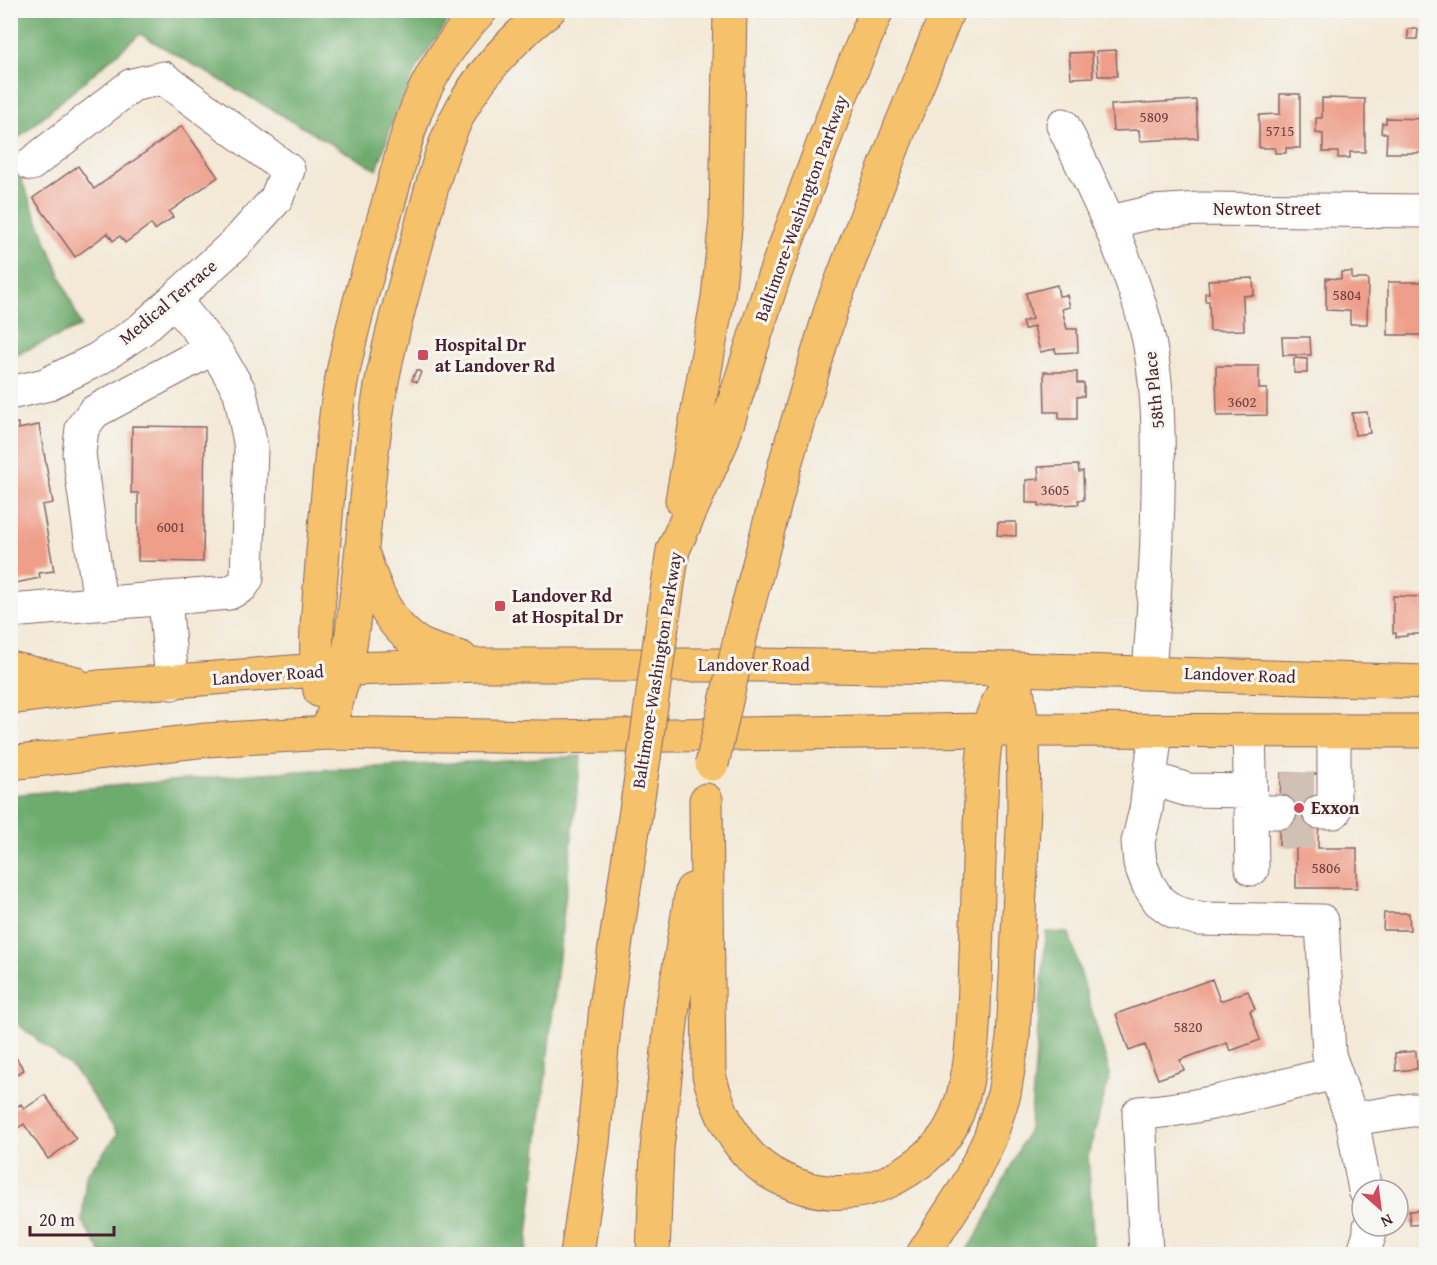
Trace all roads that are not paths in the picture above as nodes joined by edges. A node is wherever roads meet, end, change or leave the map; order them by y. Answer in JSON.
{"nodes":[{"id":1,"x":481,"y":10,"type":"edge"},
{"id":2,"x":549,"y":10,"type":"edge"},
{"id":3,"x":877,"y":10,"type":"edge"},
{"id":4,"x":948,"y":10,"type":"edge"},
{"id":5,"x":726,"y":15,"type":"edge"},
{"id":6,"x":1063,"y":125,"type":"dead end"},
{"id":7,"x":31,"y":164,"type":"dead end"},
{"id":8,"x":1426,"y":211,"type":"edge"},
{"id":9,"x":1110,"y":222,"type":"junction"},
{"id":10,"x":174,"y":300,"type":"junction"},
{"id":11,"x":213,"y":348,"type":"junction"},
{"id":12,"x":10,"y":393,"type":"edge"},
{"id":13,"x":673,"y":550,"type":"junction"},
{"id":14,"x":362,"y":552,"type":"junction"},
{"id":15,"x":165,"y":598,"type":"junction"},
{"id":16,"x":100,"y":603,"type":"junction"},
{"id":17,"x":10,"y":611,"type":"edge"},
{"id":18,"x":482,"y":665,"type":"junction"},
{"id":19,"x":10,"y":668,"type":"edge"},
{"id":20,"x":1014,"y":669,"type":"junction"},
{"id":21,"x":331,"y":670,"type":"junction"},
{"id":22,"x":1149,"y":672,"type":"junction"},
{"id":23,"x":172,"y":682,"type":"junction"},
{"id":24,"x":1426,"y":682,"type":"edge"},
{"id":25,"x":98,"y":687,"type":"junction"},
{"id":26,"x":10,"y":698,"type":"edge"},
{"id":27,"x":987,"y":730,"type":"junction"},
{"id":28,"x":1023,"y":730,"type":"junction"},
{"id":29,"x":1156,"y":730,"type":"junction"},
{"id":30,"x":1249,"y":730,"type":"junction"},
{"id":31,"x":1334,"y":731,"type":"junction"},
{"id":32,"x":1426,"y":731,"type":"edge"},
{"id":33,"x":328,"y":732,"type":"junction"},
{"id":34,"x":10,"y":763,"type":"edge"},
{"id":35,"x":1150,"y":778,"type":"junction"},
{"id":36,"x":706,"y":800,"type":"junction"},
{"id":37,"x":1268,"y":807,"type":"junction"},
{"id":38,"x":1323,"y":811,"type":"dead end"},
{"id":39,"x":1252,"y":869,"type":"dead end"},
{"id":40,"x":1335,"y":1073,"type":"junction"},
{"id":41,"x":1419,"y":1110,"type":"edge"},
{"id":42,"x":1352,"y":1119,"type":"junction"},
{"id":43,"x":1363,"y":1178,"type":"edge"},
{"id":44,"x":1368,"y":1238,"type":"edge"},
{"id":45,"x":577,"y":1254,"type":"edge"},
{"id":46,"x":653,"y":1254,"type":"edge"},
{"id":47,"x":923,"y":1254,"type":"edge"},
{"id":48,"x":1146,"y":1254,"type":"edge"},
{"id":49,"x":1363,"y":1254,"type":"edge"}],
"edges":[{"from":1,"to":21,"type":"main road"},
{"from":2,"to":14,"type":"main road"},
{"from":3,"to":13,"type":"main road","name":"Baltimore-Washington Parkway"},
{"from":4,"to":36,"type":"main road","bridge":true},
{"from":5,"to":13,"type":"main road"},
{"from":6,"to":9,"type":"street","name":"58th Place"},
{"from":7,"to":10,"type":"street","name":"Medical Terrace"},
{"from":8,"to":9,"type":"street","name":"Newton Street"},
{"from":9,"to":22,"type":"street","name":"58th Place"},
{"from":10,"to":11,"type":"street"},
{"from":10,"to":12,"type":"street","name":"Medical Terrace"},
{"from":11,"to":15,"type":"street"},
{"from":11,"to":16,"type":"street"},
{"from":13,"to":45,"type":"main road","name":"Baltimore-Washington Parkway","bridge":true},
{"from":14,"to":18,"type":"main road"},
{"from":14,"to":21,"type":"main road"},
{"from":15,"to":16,"type":"street"},
{"from":15,"to":23,"type":"street"},
{"from":16,"to":17,"type":"street"},
{"from":18,"to":20,"type":"main road","name":"Landover Road"},
{"from":18,"to":21,"type":"main road","name":"Landover Road"},
{"from":19,"to":25,"type":"main road"},
{"from":20,"to":22,"type":"main road","name":"Landover Road"},
{"from":20,"to":27,"type":"main road"},
{"from":20,"to":28,"type":"main road"},
{"from":21,"to":23,"type":"main road","name":"Landover Road"},
{"from":21,"to":33,"type":"main road"},
{"from":22,"to":24,"type":"main road","name":"Landover Road"},
{"from":23,"to":25,"type":"main road","name":"Landover Road"},
{"from":25,"to":26,"type":"main road","name":"Landover Road"},
{"from":27,"to":28,"type":"main road"},
{"from":27,"to":33,"type":"main road"},
{"from":27,"to":36,"type":"main road"},
{"from":28,"to":29,"type":"main road"},
{"from":28,"to":47,"type":"main road"},
{"from":29,"to":30,"type":"main road"},
{"from":29,"to":35,"type":"street"},
{"from":30,"to":31,"type":"main road"},
{"from":30,"to":37,"type":"street"},
{"from":31,"to":32,"type":"main road"},
{"from":31,"to":38,"type":"street"},
{"from":33,"to":34,"type":"main road"},
{"from":35,"to":37,"type":"street"},
{"from":35,"to":40,"type":"street"},
{"from":36,"to":46,"type":"main road"},
{"from":37,"to":39,"type":"street"},
{"from":40,"to":42,"type":"street"},
{"from":40,"to":48,"type":"street"},
{"from":41,"to":42,"type":"street"},
{"from":42,"to":43,"type":"street"},
{"from":44,"to":49,"type":"street"}]}
